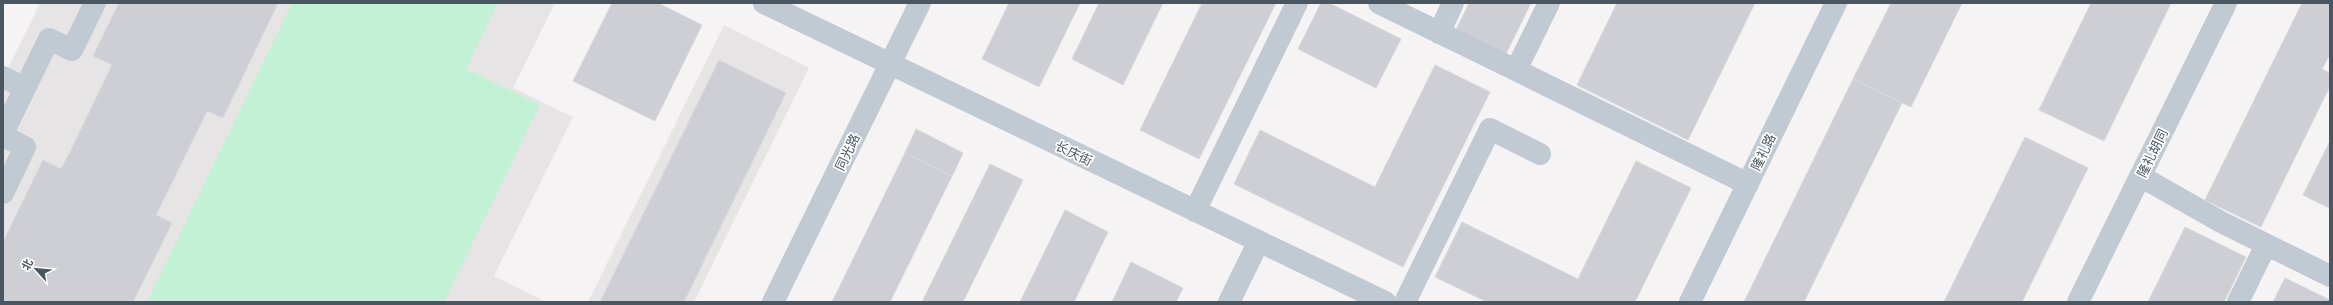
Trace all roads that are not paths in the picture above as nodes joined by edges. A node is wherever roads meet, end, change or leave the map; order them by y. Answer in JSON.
{"nodes":[{"id":1,"x":95,"y":3,"type":"edge"},
{"id":2,"x":764,"y":3,"type":"edge"},
{"id":3,"x":920,"y":3,"type":"edge"},
{"id":4,"x":1298,"y":3,"type":"edge"},
{"id":5,"x":1379,"y":3,"type":"edge"},
{"id":6,"x":1453,"y":3,"type":"edge"},
{"id":7,"x":1549,"y":3,"type":"edge"},
{"id":8,"x":1836,"y":3,"type":"edge"},
{"id":9,"x":2226,"y":3,"type":"edge"},
{"id":10,"x":1439,"y":33,"type":"junction"},
{"id":11,"x":890,"y":64,"type":"junction"},
{"id":12,"x":1516,"y":70,"type":"junction"},
{"id":13,"x":3,"y":77,"type":"edge"},
{"id":14,"x":25,"y":88,"type":"junction"},
{"id":15,"x":3,"y":133,"type":"edge"},
{"id":16,"x":3,"y":136,"type":"edge"},
{"id":17,"x":1540,"y":154,"type":"dead end"},
{"id":18,"x":2140,"y":176,"type":"junction"},
{"id":19,"x":1748,"y":184,"type":"junction"},
{"id":20,"x":3,"y":193,"type":"edge"},
{"id":21,"x":1195,"y":211,"type":"junction"},
{"id":22,"x":1259,"y":241,"type":"junction"},
{"id":23,"x":2266,"y":244,"type":"junction"},
{"id":24,"x":2330,"y":276,"type":"edge"},
{"id":25,"x":1360,"y":297,"type":"edge"},
{"id":26,"x":773,"y":302,"type":"edge"},
{"id":27,"x":1229,"y":302,"type":"edge"},
{"id":28,"x":1385,"y":302,"type":"edge"},
{"id":29,"x":1405,"y":302,"type":"edge"},
{"id":30,"x":1690,"y":302,"type":"edge"},
{"id":31,"x":2078,"y":302,"type":"edge"},
{"id":32,"x":2238,"y":302,"type":"edge"}],
"edges":[{"from":1,"to":14,"type":"street"},
{"from":2,"to":11,"type":"street","name":"长庆街"},
{"from":3,"to":11,"type":"street","name":"同光路"},
{"from":4,"to":21,"type":"street"},
{"from":5,"to":10,"type":"street"},
{"from":6,"to":10,"type":"street"},
{"from":7,"to":12,"type":"street"},
{"from":8,"to":19,"type":"street","name":"隆礼路"},
{"from":9,"to":18,"type":"street","name":"隆礼胡同"},
{"from":10,"to":12,"type":"street"},
{"from":11,"to":21,"type":"street","name":"长庆街"},
{"from":11,"to":26,"type":"street","name":"同光路"},
{"from":12,"to":19,"type":"street"},
{"from":13,"to":14,"type":"street"},
{"from":14,"to":15,"type":"street"},
{"from":16,"to":20,"type":"street"},
{"from":17,"to":29,"type":"street"},
{"from":18,"to":23,"type":"street"},
{"from":18,"to":31,"type":"street","name":"隆礼胡同"},
{"from":19,"to":30,"type":"street","name":"隆礼路"},
{"from":21,"to":22,"type":"street","name":"长庆街"},
{"from":22,"to":25,"type":"street","name":"长庆街"},
{"from":22,"to":27,"type":"street"},
{"from":23,"to":24,"type":"street"},
{"from":23,"to":32,"type":"street"},
{"from":25,"to":28,"type":"street","name":"长庆街"}]}
